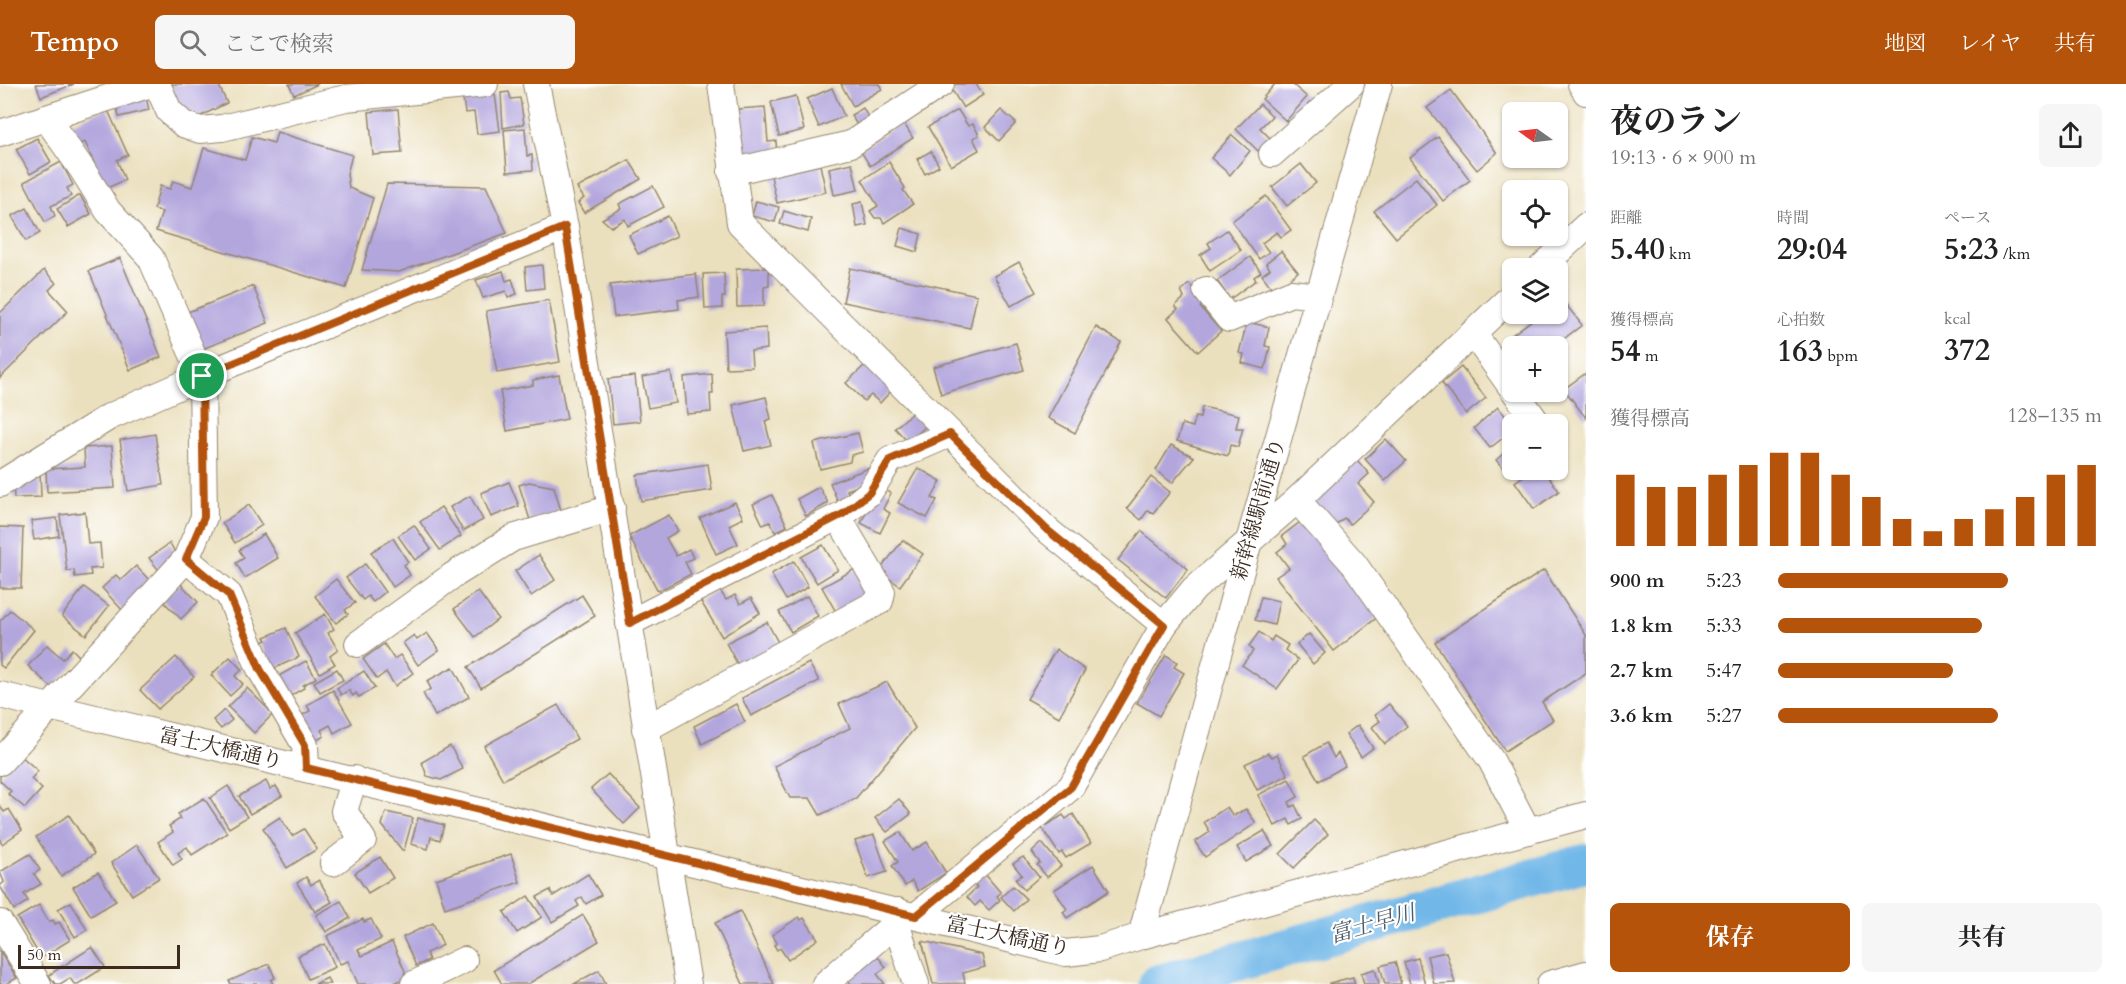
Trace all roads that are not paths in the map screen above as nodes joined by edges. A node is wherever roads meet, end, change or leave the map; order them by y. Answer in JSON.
{"nodes":[{"id":1,"x":151,"y":84,"type":"edge"},
{"id":2,"x":157,"y":84,"type":"edge"},
{"id":3,"x":485,"y":84,"type":"edge"},
{"id":4,"x":536,"y":84,"type":"edge"},
{"id":5,"x":721,"y":84,"type":"edge"},
{"id":6,"x":941,"y":84,"type":"edge"},
{"id":7,"x":1581,"y":84,"type":"edge"},
{"id":8,"x":1365,"y":86,"type":"edge"},
{"id":9,"x":912,"y":92,"type":"edge"},
{"id":10,"x":1586,"y":92,"type":"edge"},
{"id":11,"x":47,"y":119,"type":"junction"},
{"id":12,"x":0,"y":133,"type":"edge"},
{"id":13,"x":1272,"y":154,"type":"dead end"},
{"id":14,"x":731,"y":172,"type":"junction"},
{"id":15,"x":1586,"y":226,"type":"edge"},
{"id":16,"x":565,"y":227,"type":"junction"},
{"id":17,"x":1552,"y":258,"type":"edge"},
{"id":18,"x":1206,"y":290,"type":"dead end"},
{"id":19,"x":1318,"y":296,"type":"junction"},
{"id":20,"x":1502,"y":305,"type":"edge"},
{"id":21,"x":1473,"y":333,"type":"junction"},
{"id":22,"x":1502,"y":374,"type":"edge"},
{"id":23,"x":202,"y":376,"type":"junction"},
{"id":24,"x":950,"y":434,"type":"junction"},
{"id":25,"x":0,"y":484,"type":"edge"},
{"id":26,"x":1297,"y":500,"type":"junction"},
{"id":27,"x":612,"y":508,"type":"junction"},
{"id":28,"x":838,"y":517,"type":"junction"},
{"id":29,"x":1248,"y":545,"type":"junction"},
{"id":30,"x":186,"y":559,"type":"junction"},
{"id":31,"x":630,"y":623,"type":"junction"},
{"id":32,"x":1164,"y":625,"type":"junction"},
{"id":33,"x":358,"y":644,"type":"dead end"},
{"id":34,"x":0,"y":695,"type":"edge"},
{"id":35,"x":51,"y":708,"type":"junction"},
{"id":36,"x":645,"y":729,"type":"junction"},
{"id":37,"x":0,"y":762,"type":"edge"},
{"id":38,"x":306,"y":768,"type":"junction"},
{"id":39,"x":354,"y":779,"type":"junction"},
{"id":40,"x":1586,"y":815,"type":"edge"},
{"id":41,"x":1528,"y":831,"type":"junction"},
{"id":42,"x":667,"y":856,"type":"junction"},
{"id":43,"x":333,"y":863,"type":"dead end"},
{"id":44,"x":904,"y":917,"type":"junction"},
{"id":45,"x":0,"y":923,"type":"edge"},
{"id":46,"x":1141,"y":936,"type":"junction"},
{"id":47,"x":464,"y":960,"type":"dead end"},
{"id":48,"x":1586,"y":974,"type":"edge"},
{"id":49,"x":38,"y":984,"type":"edge"},
{"id":50,"x":414,"y":984,"type":"edge"},
{"id":51,"x":688,"y":984,"type":"edge"},
{"id":52,"x":825,"y":984,"type":"edge"},
{"id":53,"x":916,"y":984,"type":"edge"},
{"id":54,"x":1550,"y":984,"type":"edge"}],
"edges":[{"from":1,"to":11,"type":"street"},
{"from":2,"to":3,"type":"street"},
{"from":4,"to":16,"type":"street"},
{"from":5,"to":14,"type":"street"},
{"from":6,"to":9,"type":"street"},
{"from":7,"to":10,"type":"street"},
{"from":8,"to":13,"type":"street"},
{"from":8,"to":19,"type":"street","name":"新幹線駅前通り"},
{"from":9,"to":14,"type":"street"},
{"from":11,"to":12,"type":"street"},
{"from":11,"to":23,"type":"street"},
{"from":14,"to":24,"type":"street"},
{"from":15,"to":17,"type":"street"},
{"from":16,"to":23,"type":"street"},
{"from":16,"to":27,"type":"street"},
{"from":18,"to":19,"type":"street"},
{"from":19,"to":29,"type":"street","name":"新幹線駅前通り"},
{"from":20,"to":21,"type":"street"},
{"from":21,"to":22,"type":"street"},
{"from":21,"to":26,"type":"street"},
{"from":23,"to":25,"type":"street"},
{"from":23,"to":30,"type":"street"},
{"from":24,"to":28,"type":"street"},
{"from":24,"to":32,"type":"street"},
{"from":26,"to":29,"type":"street"},
{"from":26,"to":41,"type":"street"},
{"from":27,"to":31,"type":"street"},
{"from":27,"to":33,"type":"street"},
{"from":28,"to":31,"type":"street"},
{"from":28,"to":36,"type":"street"},
{"from":29,"to":32,"type":"street"},
{"from":29,"to":46,"type":"street","name":"新幹線駅前通り"},
{"from":30,"to":35,"type":"street"},
{"from":30,"to":38,"type":"street"},
{"from":31,"to":36,"type":"street"},
{"from":32,"to":44,"type":"street"},
{"from":34,"to":35,"type":"street","name":"富士大橋通り"},
{"from":35,"to":37,"type":"street"},
{"from":35,"to":38,"type":"street","name":"富士大橋通り"},
{"from":36,"to":42,"type":"street"},
{"from":38,"to":39,"type":"street","name":"富士大橋通り"},
{"from":39,"to":42,"type":"street","name":"富士大橋通り"},
{"from":39,"to":43,"type":"street"},
{"from":40,"to":41,"type":"street","name":"富士大橋通り"},
{"from":41,"to":46,"type":"street","name":"富士大橋通り"},
{"from":42,"to":44,"type":"street","name":"富士大橋通り"},
{"from":42,"to":51,"type":"street"},
{"from":44,"to":46,"type":"street","name":"富士大橋通り"},
{"from":44,"to":52,"type":"street"},
{"from":44,"to":53,"type":"street"},
{"from":45,"to":49,"type":"street"},
{"from":47,"to":50,"type":"street"},
{"from":48,"to":54,"type":"street"}]}
